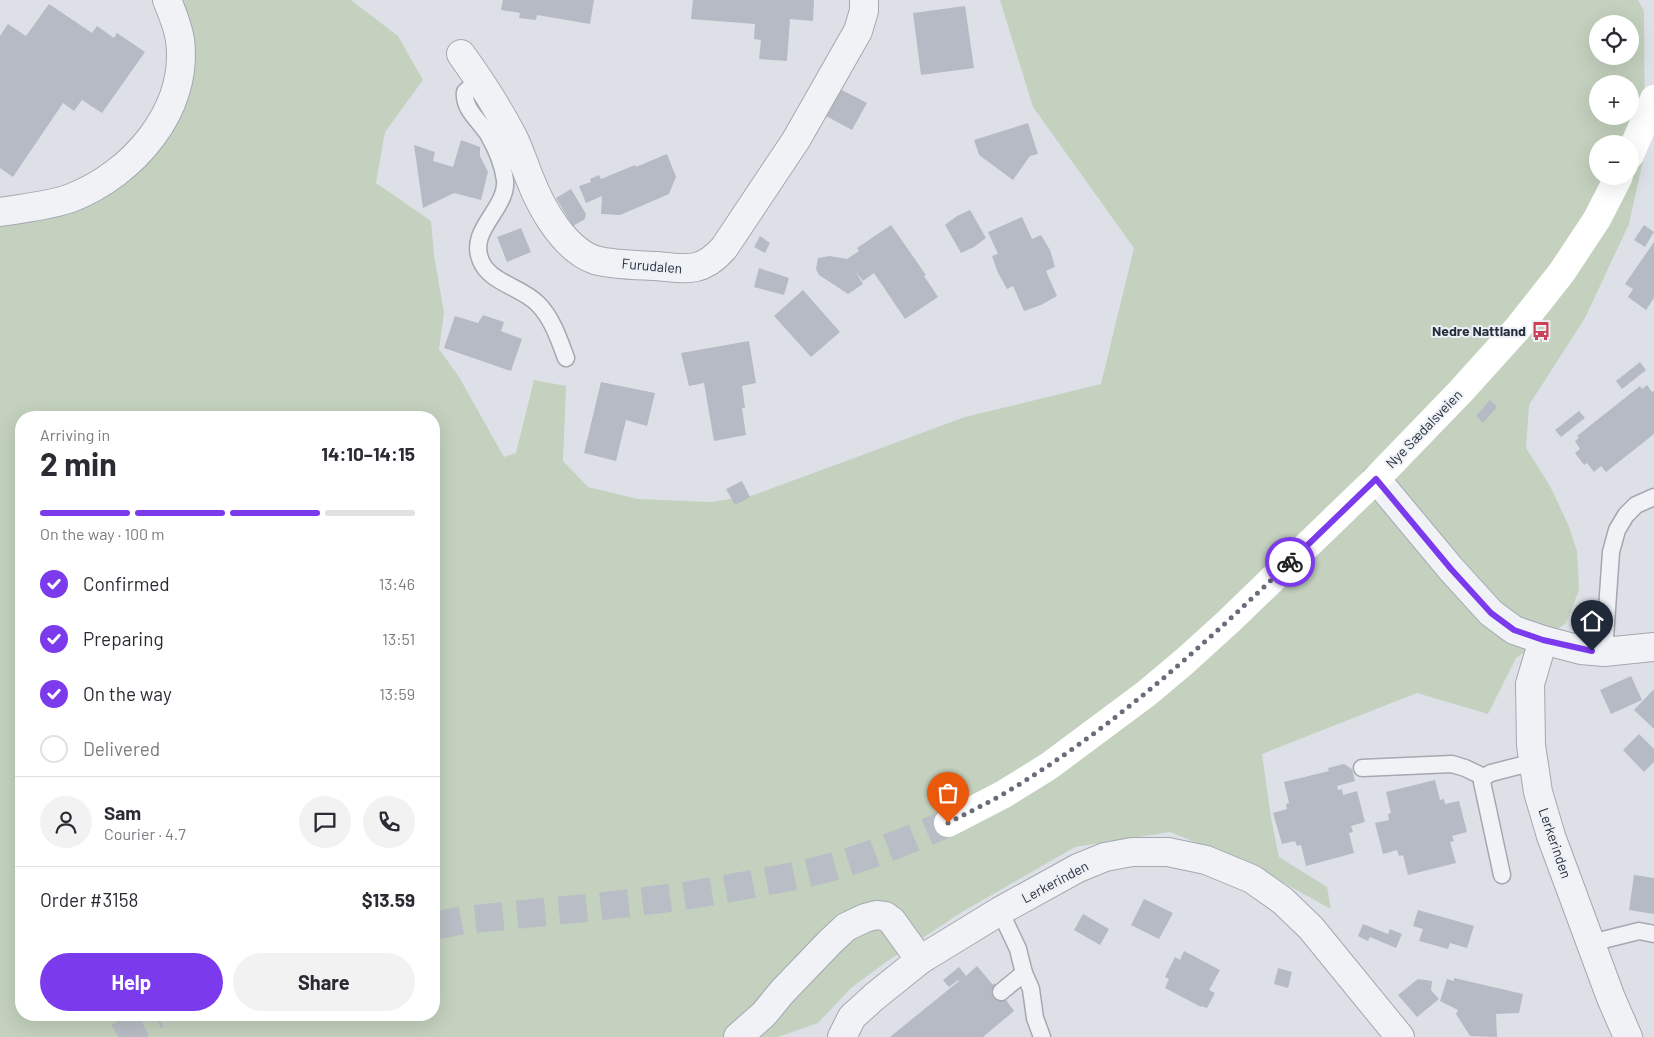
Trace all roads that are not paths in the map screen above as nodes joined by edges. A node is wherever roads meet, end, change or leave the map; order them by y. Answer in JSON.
{"nodes":[{"id":1,"x":167,"y":0,"type":"edge"},
{"id":2,"x":864,"y":0,"type":"edge"},
{"id":3,"x":461,"y":54,"type":"dead end"},
{"id":4,"x":479,"y":79,"type":"junction"},
{"id":5,"x":1654,"y":100,"type":"edge"},
{"id":6,"x":1639,"y":135,"type":"edge"},
{"id":7,"x":1614,"y":185,"type":"edge"},
{"id":8,"x":0,"y":212,"type":"edge"},
{"id":9,"x":566,"y":358,"type":"dead end"},
{"id":10,"x":1376,"y":479,"type":"junction"},
{"id":11,"x":1654,"y":497,"type":"edge"},
{"id":12,"x":1543,"y":640,"type":"junction"},
{"id":13,"x":1654,"y":647,"type":"edge"},
{"id":14,"x":1604,"y":652,"type":"junction"},
{"id":15,"x":1534,"y":762,"type":"junction"},
{"id":16,"x":1362,"y":768,"type":"dead end"},
{"id":17,"x":1484,"y":777,"type":"junction"},
{"id":18,"x":948,"y":823,"type":"tunnel mouth"},
{"id":19,"x":1502,"y":875,"type":"dead end"},
{"id":20,"x":1000,"y":911,"type":"junction"},
{"id":21,"x":1654,"y":934,"type":"edge"},
{"id":22,"x":1591,"y":943,"type":"junction"},
{"id":23,"x":920,"y":960,"type":"junction"},
{"id":24,"x":1024,"y":973,"type":"junction"},
{"id":25,"x":1001,"y":992,"type":"dead end"},
{"id":26,"x":738,"y":1037,"type":"edge"},
{"id":27,"x":842,"y":1037,"type":"edge"},
{"id":28,"x":1042,"y":1037,"type":"edge"},
{"id":29,"x":1400,"y":1037,"type":"edge"},
{"id":30,"x":1628,"y":1037,"type":"edge"}],
"edges":[{"from":1,"to":8,"type":"street"},
{"from":2,"to":4,"type":"street","name":"Furudalen"},
{"from":3,"to":4,"type":"street","name":"Furudalen"},
{"from":4,"to":9,"type":"lane"},
{"from":5,"to":6,"type":"main road"},
{"from":7,"to":10,"type":"main road","name":"Nye Sædalsveien"},
{"from":10,"to":12,"type":"street"},
{"from":10,"to":18,"type":"main road","name":"Nye Sædalsveien"},
{"from":11,"to":14,"type":"lane"},
{"from":12,"to":14,"type":"street"},
{"from":12,"to":15,"type":"street","name":"Lerkerinden"},
{"from":13,"to":14,"type":"street"},
{"from":15,"to":17,"type":"lane"},
{"from":15,"to":22,"type":"street","name":"Lerkerinden"},
{"from":16,"to":17,"type":"lane"},
{"from":17,"to":19,"type":"lane"},
{"from":20,"to":23,"type":"street","name":"Lerkerinden"},
{"from":20,"to":24,"type":"lane"},
{"from":20,"to":29,"type":"street","name":"Lerkerinden"},
{"from":21,"to":22,"type":"lane"},
{"from":22,"to":30,"type":"street","name":"Lerkerinden"},
{"from":23,"to":26,"type":"street"},
{"from":23,"to":27,"type":"street","name":"Lerkerinden"},
{"from":24,"to":25,"type":"lane"},
{"from":24,"to":28,"type":"lane"}]}
